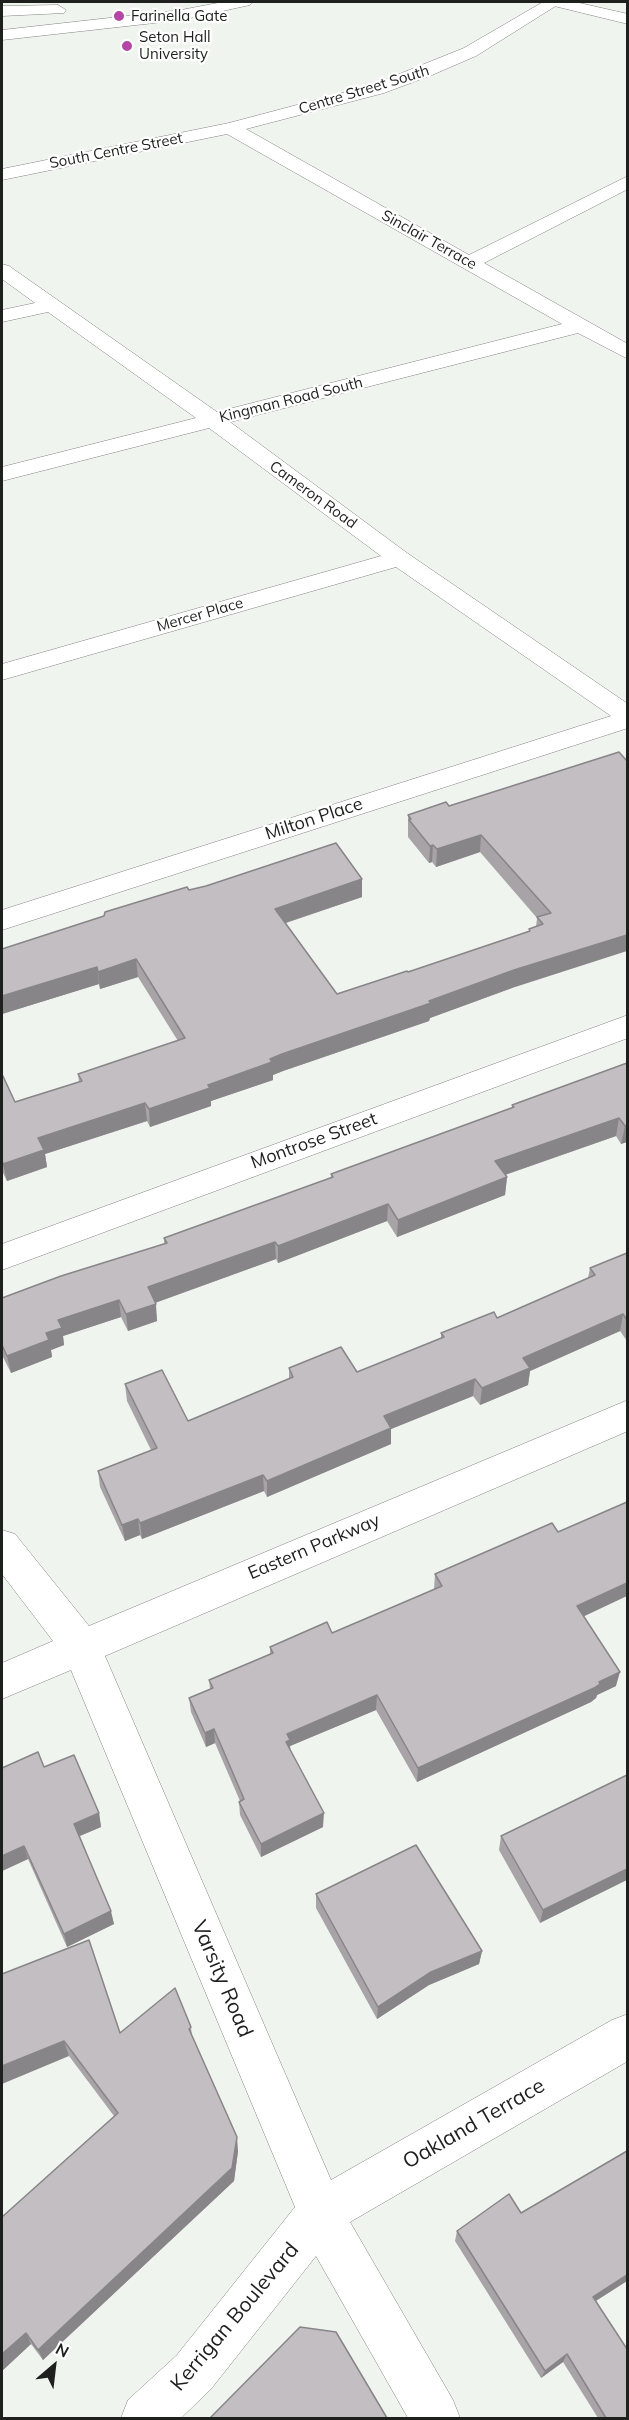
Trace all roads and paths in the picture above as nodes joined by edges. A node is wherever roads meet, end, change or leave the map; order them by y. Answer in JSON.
{"nodes":[{"id":1,"x":198,"y":2,"type":"edge"},
{"id":2,"x":244,"y":2,"type":"edge"},
{"id":3,"x":555,"y":2,"type":"edge"},
{"id":4,"x":50,"y":10,"type":"junction"},
{"id":5,"x":2,"y":11,"type":"edge"},
{"id":6,"x":627,"y":19,"type":"edge"},
{"id":7,"x":53,"y":30,"type":"junction"},
{"id":8,"x":2,"y":35,"type":"edge"},
{"id":9,"x":230,"y":128,"type":"junction"},
{"id":10,"x":2,"y":174,"type":"edge"},
{"id":11,"x":627,"y":181,"type":"edge"},
{"id":12,"x":469,"y":263,"type":"junction"},
{"id":13,"x":2,"y":270,"type":"edge"},
{"id":14,"x":52,"y":305,"type":"junction"},
{"id":15,"x":2,"y":316,"type":"edge"},
{"id":16,"x":581,"y":326,"type":"junction"},
{"id":17,"x":627,"y":352,"type":"edge"},
{"id":18,"x":213,"y":420,"type":"junction"},
{"id":19,"x":2,"y":474,"type":"edge"},
{"id":20,"x":399,"y":558,"type":"junction"},
{"id":21,"x":2,"y":672,"type":"edge"},
{"id":22,"x":627,"y":717,"type":"edge"},
{"id":23,"x":2,"y":920,"type":"edge"},
{"id":24,"x":627,"y":1026,"type":"edge"},
{"id":25,"x":2,"y":1257,"type":"edge"},
{"id":26,"x":627,"y":1415,"type":"edge"},
{"id":27,"x":2,"y":1546,"type":"edge"},
{"id":28,"x":81,"y":1646,"type":"junction"},
{"id":29,"x":2,"y":1681,"type":"edge"},
{"id":30,"x":627,"y":2036,"type":"edge"},
{"id":31,"x":321,"y":2212,"type":"junction"},
{"id":32,"x":146,"y":2418,"type":"edge"},
{"id":33,"x":435,"y":2418,"type":"edge"}],
"edges":[{"from":1,"to":4,"type":"street"},
{"from":2,"to":7,"type":"street"},
{"from":3,"to":6,"type":"street"},
{"from":3,"to":9,"type":"street","name":"Centre Street South"},
{"from":4,"to":5,"type":"street"},
{"from":4,"to":7,"type":"street"},
{"from":7,"to":8,"type":"street"},
{"from":9,"to":10,"type":"street","name":"South Centre Street"},
{"from":9,"to":12,"type":"street","name":"Sinclair Terrace"},
{"from":11,"to":12,"type":"street"},
{"from":12,"to":16,"type":"street","name":"Sinclair Terrace"},
{"from":13,"to":14,"type":"street","name":"Cameron Road"},
{"from":14,"to":15,"type":"street"},
{"from":14,"to":18,"type":"street","name":"Cameron Road"},
{"from":16,"to":17,"type":"street","name":"Sinclair Terrace"},
{"from":16,"to":18,"type":"street","name":"Kingman Road South"},
{"from":18,"to":19,"type":"street","name":"Kingman Road South"},
{"from":18,"to":20,"type":"street","name":"Cameron Road"},
{"from":20,"to":21,"type":"street","name":"Mercer Place"},
{"from":20,"to":22,"type":"street","name":"Cameron Road"},
{"from":22,"to":23,"type":"street","name":"Milton Place"},
{"from":24,"to":25,"type":"street","name":"Montrose Street"},
{"from":26,"to":28,"type":"street","name":"Eastern Parkway"},
{"from":27,"to":28,"type":"street","name":"Varsity Road"},
{"from":28,"to":29,"type":"street","name":"Eastern Parkway"},
{"from":28,"to":31,"type":"street","name":"Varsity Road"},
{"from":30,"to":31,"type":"street","name":"Oakland Terrace"},
{"from":31,"to":32,"type":"street","name":"Kerrigan Boulevard"},
{"from":31,"to":33,"type":"street","name":"Varsity Road"}]}
